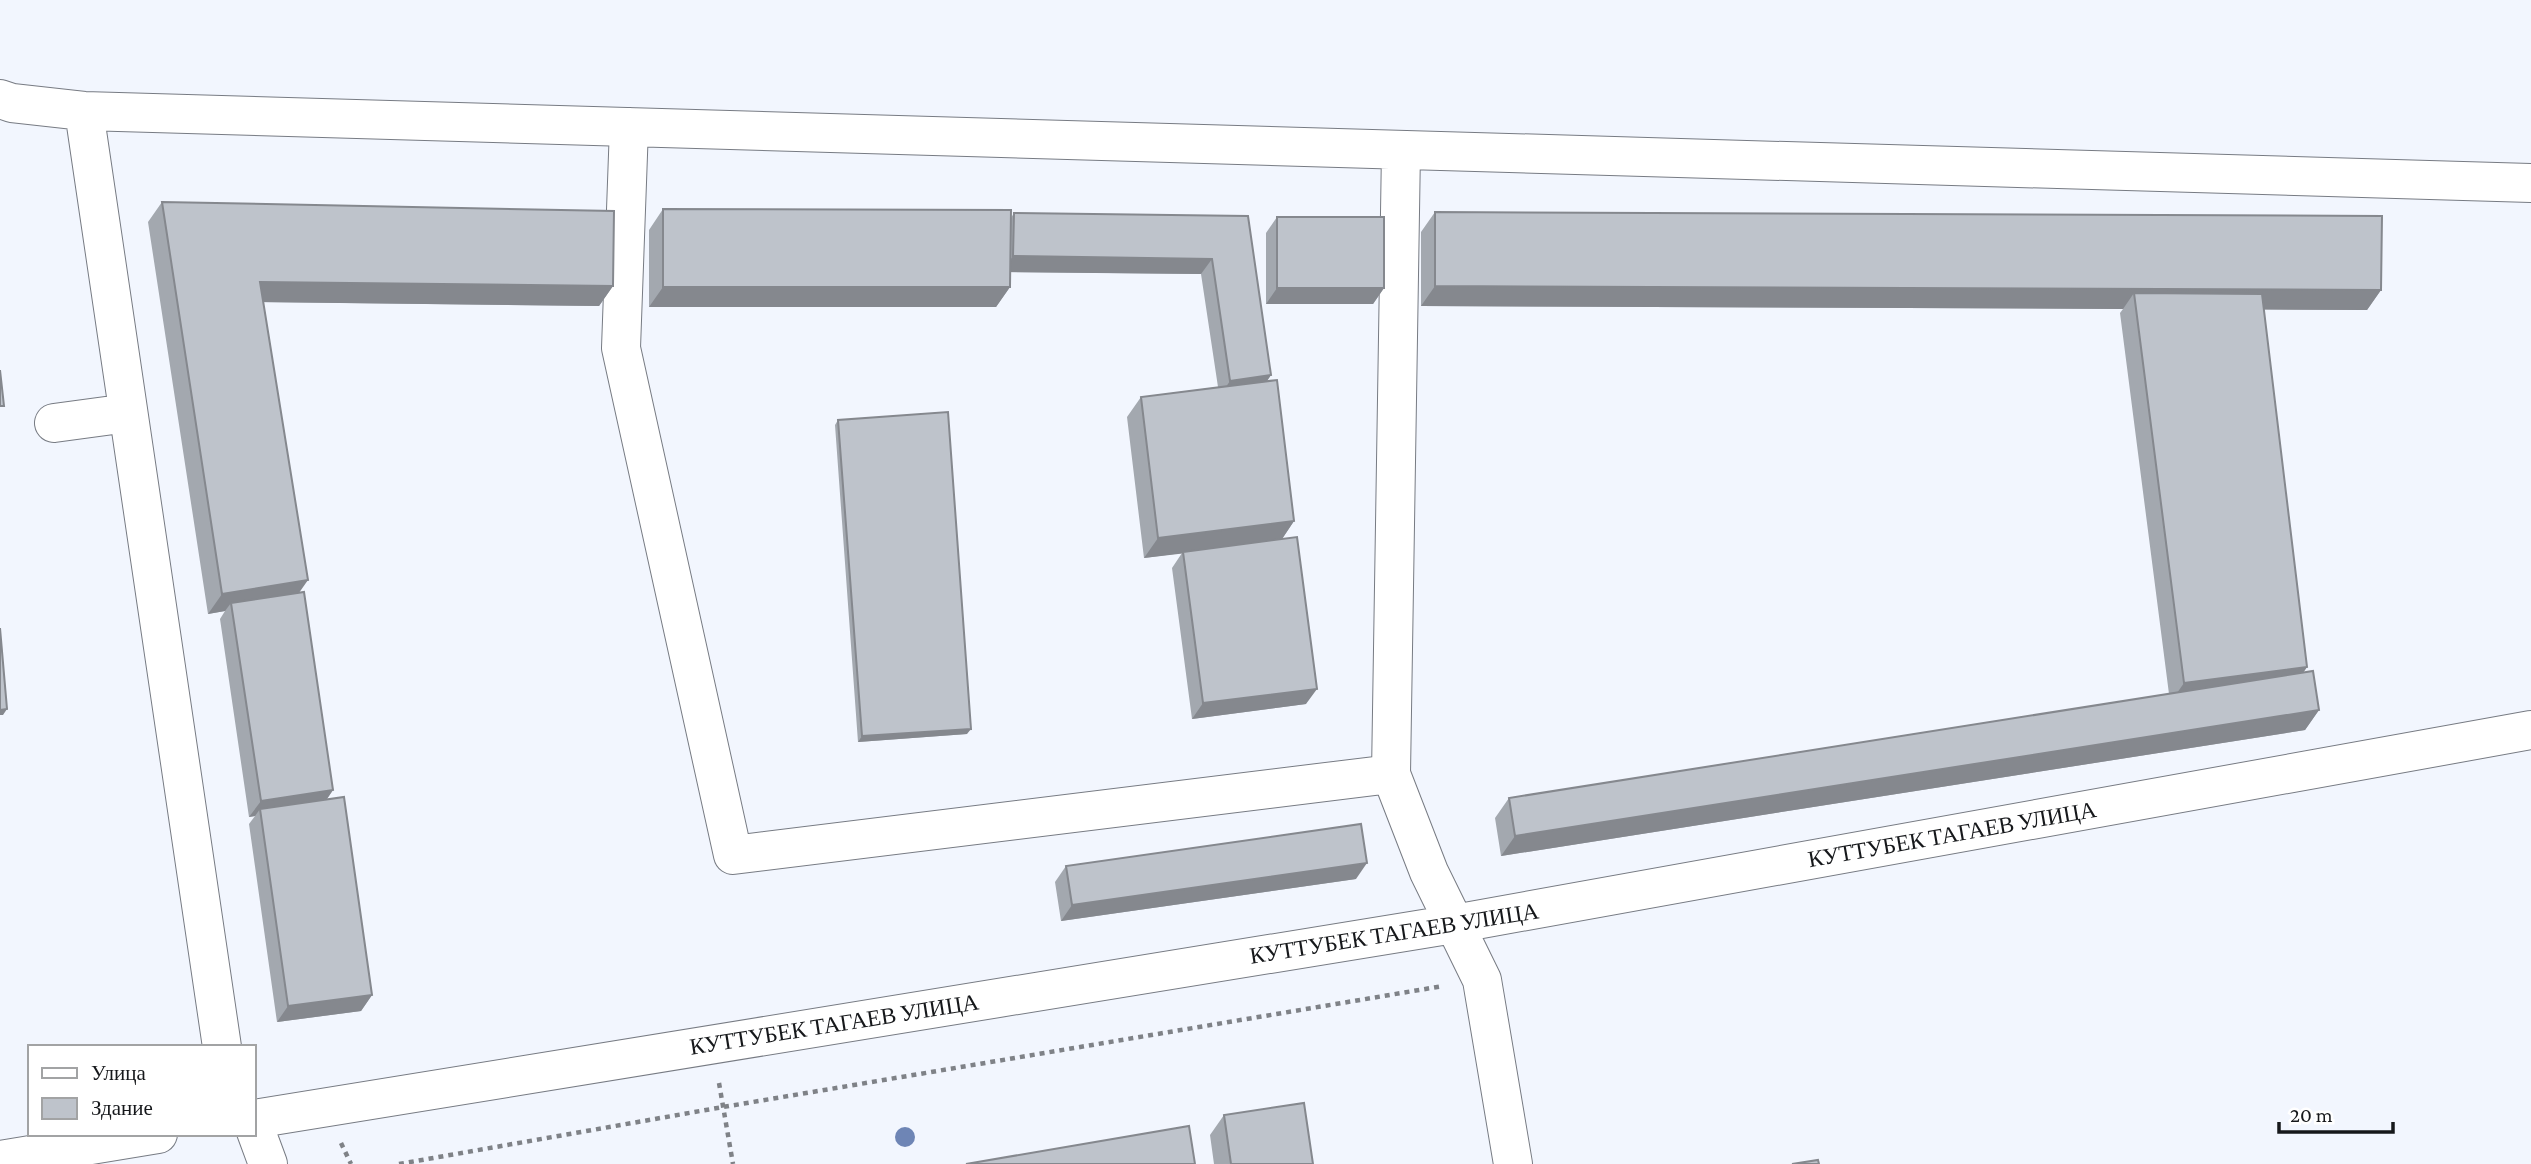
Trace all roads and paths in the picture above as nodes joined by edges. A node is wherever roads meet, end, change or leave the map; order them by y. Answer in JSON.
{"nodes":[{"id":1,"x":0,"y":99,"type":"edge"},
{"id":2,"x":84,"y":111,"type":"junction"},
{"id":3,"x":629,"y":127,"type":"junction"},
{"id":4,"x":1401,"y":150,"type":"junction"},
{"id":5,"x":2531,"y":183,"type":"edge"},
{"id":6,"x":128,"y":413,"type":"junction"},
{"id":7,"x":54,"y":423,"type":"dead end"},
{"id":8,"x":2531,"y":730,"type":"edge"},
{"id":9,"x":1391,"y":774,"type":"junction"},
{"id":10,"x":1454,"y":924,"type":"junction"},
{"id":11,"x":1482,"y":980,"type":"junction"},
{"id":12,"x":712,"y":1044,"type":"junction"},
{"id":13,"x":222,"y":1045,"type":"edge"},
{"id":14,"x":723,"y":1107,"type":"junction"},
{"id":15,"x":261,"y":1120,"type":"edge"},
{"id":16,"x":146,"y":1136,"type":"edge"},
{"id":17,"x":0,"y":1160,"type":"edge"},
{"id":18,"x":268,"y":1164,"type":"edge"},
{"id":19,"x":399,"y":1164,"type":"edge"},
{"id":20,"x":733,"y":1164,"type":"edge"},
{"id":21,"x":1513,"y":1164,"type":"edge"}],
"edges":[{"from":1,"to":2,"type":"street"},
{"from":2,"to":3,"type":"street"},
{"from":2,"to":6,"type":"street"},
{"from":3,"to":4,"type":"street"},
{"from":3,"to":9,"type":"street"},
{"from":4,"to":5,"type":"street"},
{"from":4,"to":9,"type":"street"},
{"from":6,"to":7,"type":"street"},
{"from":6,"to":13,"type":"street"},
{"from":8,"to":10,"type":"street","name":"КУТТУБЕК ТАГАЕВ УЛИЦА"},
{"from":9,"to":10,"type":"street"},
{"from":10,"to":11,"type":"street"},
{"from":10,"to":12,"type":"street","name":"КУТТУБЕК ТАГАЕВ УЛИЦА"},
{"from":11,"to":14,"type":"path"},
{"from":11,"to":21,"type":"street"},
{"from":12,"to":14,"type":"path"},
{"from":12,"to":15,"type":"street","name":"КУТТУБЕК ТАГАЕВ УЛИЦА"},
{"from":14,"to":19,"type":"path"},
{"from":14,"to":20,"type":"path"},
{"from":15,"to":18,"type":"street"},
{"from":16,"to":17,"type":"street"}]}
